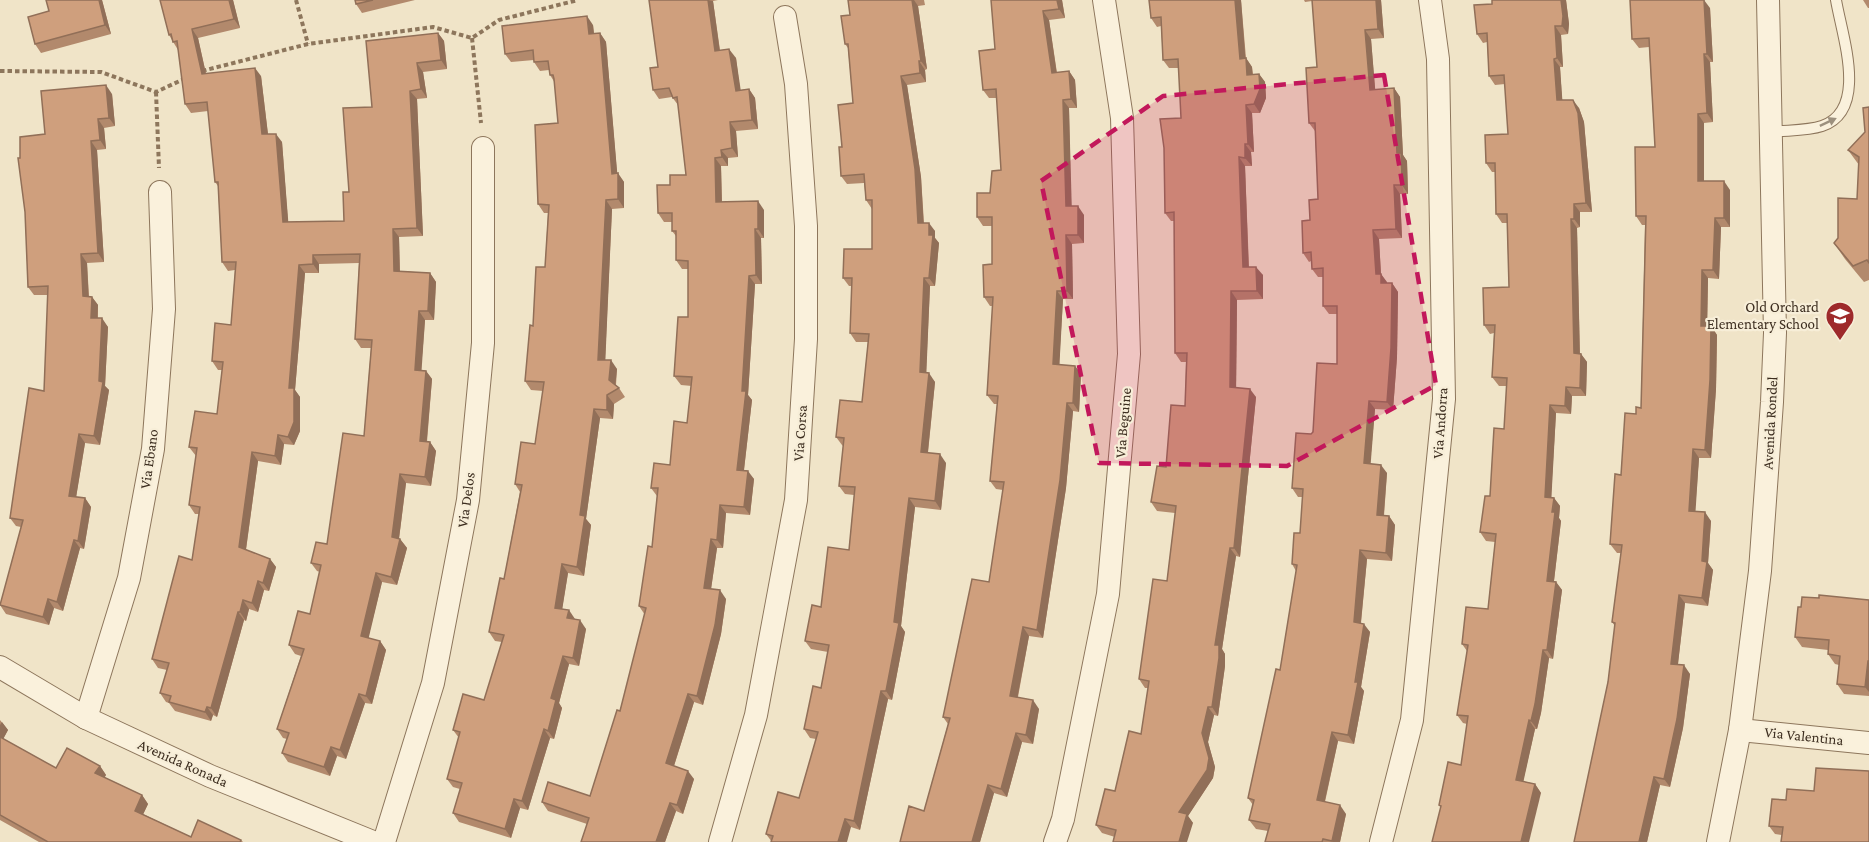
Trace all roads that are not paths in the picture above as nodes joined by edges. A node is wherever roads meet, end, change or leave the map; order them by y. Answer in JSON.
{"nodes":[{"id":1,"x":1104,"y":0,"type":"edge"},
{"id":2,"x":1430,"y":0,"type":"edge"},
{"id":3,"x":1768,"y":0,"type":"edge"},
{"id":4,"x":1836,"y":0,"type":"edge"},
{"id":5,"x":785,"y":16,"type":"dead end"},
{"id":6,"x":1771,"y":132,"type":"junction"},
{"id":7,"x":483,"y":148,"type":"road end"},
{"id":8,"x":160,"y":192,"type":"road end"},
{"id":9,"x":0,"y":667,"type":"edge"},
{"id":10,"x":86,"y":718,"type":"junction"},
{"id":11,"x":1740,"y":730,"type":"junction"},
{"id":12,"x":1869,"y":743,"type":"edge"},
{"id":13,"x":373,"y":842,"type":"edge"},
{"id":14,"x":384,"y":842,"type":"edge"},
{"id":15,"x":720,"y":842,"type":"edge"},
{"id":16,"x":1055,"y":842,"type":"edge"},
{"id":17,"x":1381,"y":842,"type":"edge"},
{"id":18,"x":1718,"y":842,"type":"edge"}],
"edges":[{"from":1,"to":16,"type":"street","name":"Via Beguine"},
{"from":2,"to":17,"type":"street","name":"Via Andorra"},
{"from":3,"to":6,"type":"street","name":"Avenida Rondel"},
{"from":6,"to":4,"type":"lane","one_way":true},
{"from":5,"to":15,"type":"street","name":"Via Corsa"},
{"from":6,"to":11,"type":"street","name":"Avenida Rondel"},
{"from":7,"to":14,"type":"street","name":"Via Delos"},
{"from":8,"to":10,"type":"street","name":"Via Ebano"},
{"from":9,"to":10,"type":"street","name":"Avenida Ronada"},
{"from":10,"to":13,"type":"street","name":"Avenida Ronada"},
{"from":11,"to":12,"type":"street","name":"Via Valentina"},
{"from":11,"to":18,"type":"street","name":"Avenida Rondel"}]}
